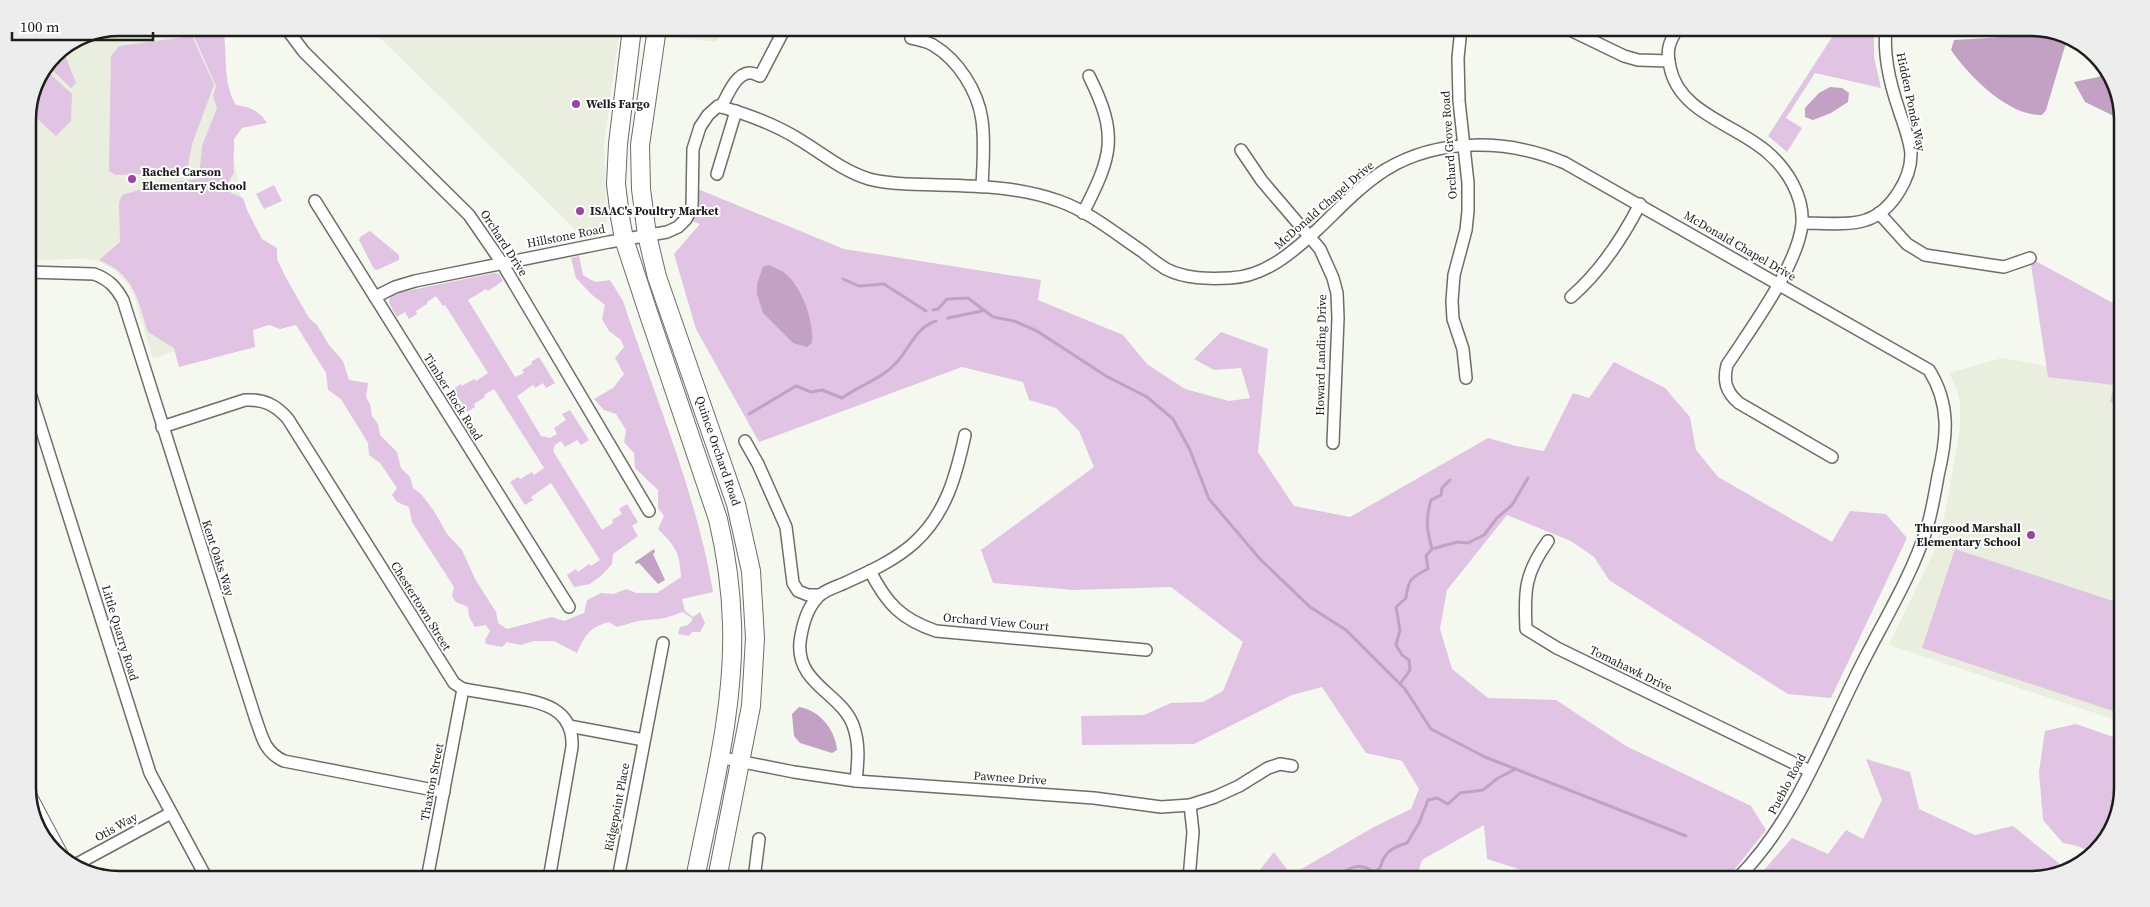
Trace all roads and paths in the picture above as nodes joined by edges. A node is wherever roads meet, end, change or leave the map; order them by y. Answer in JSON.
{"nodes":[{"id":1,"x":292,"y":36,"type":"edge"},
{"id":2,"x":632,"y":36,"type":"edge"},
{"id":3,"x":634,"y":36,"type":"edge"},
{"id":4,"x":656,"y":36,"type":"edge"},
{"id":5,"x":781,"y":36,"type":"edge"},
{"id":6,"x":1460,"y":36,"type":"edge"},
{"id":7,"x":1583,"y":36,"type":"edge"},
{"id":8,"x":1673,"y":36,"type":"edge"},
{"id":9,"x":1885,"y":36,"type":"edge"},
{"id":10,"x":911,"y":38,"type":"dead end"},
{"id":11,"x":1669,"y":61,"type":"junction"},
{"id":12,"x":650,"y":68,"type":"junction"},
{"id":13,"x":1089,"y":76,"type":"dead end"},
{"id":14,"x":721,"y":107,"type":"junction"},
{"id":15,"x":736,"y":111,"type":"junction"},
{"id":16,"x":1463,"y":146,"type":"junction"},
{"id":17,"x":1241,"y":150,"type":"dead end"},
{"id":18,"x":717,"y":174,"type":"dead end"},
{"id":19,"x":982,"y":186,"type":"junction"},
{"id":20,"x":314,"y":201,"type":"dead end"},
{"id":21,"x":1640,"y":204,"type":"junction"},
{"id":22,"x":1082,"y":212,"type":"junction"},
{"id":23,"x":1879,"y":213,"type":"junction"},
{"id":24,"x":1802,"y":223,"type":"junction"},
{"id":25,"x":647,"y":235,"type":"junction"},
{"id":26,"x":1310,"y":236,"type":"junction"},
{"id":27,"x":624,"y":239,"type":"junction"},
{"id":28,"x":2030,"y":258,"type":"dead end"},
{"id":29,"x":502,"y":263,"type":"junction"},
{"id":30,"x":36,"y":272,"type":"edge"},
{"id":31,"x":1779,"y":284,"type":"junction"},
{"id":32,"x":375,"y":297,"type":"junction"},
{"id":33,"x":1571,"y":298,"type":"dead end"},
{"id":34,"x":1466,"y":378,"type":"dead end"},
{"id":35,"x":36,"y":413,"type":"edge"},
{"id":36,"x":162,"y":427,"type":"junction"},
{"id":37,"x":965,"y":436,"type":"dead end"},
{"id":38,"x":745,"y":441,"type":"dead end"},
{"id":39,"x":1333,"y":443,"type":"dead end"},
{"id":40,"x":1832,"y":457,"type":"dead end"},
{"id":41,"x":649,"y":511,"type":"dead end"},
{"id":42,"x":1548,"y":541,"type":"dead end"},
{"id":43,"x":870,"y":571,"type":"junction"},
{"id":44,"x":819,"y":595,"type":"junction"},
{"id":45,"x":569,"y":607,"type":"dead end"},
{"id":46,"x":662,"y":643,"type":"dead end"},
{"id":47,"x":1146,"y":650,"type":"dead end"},
{"id":48,"x":463,"y":689,"type":"junction"},
{"id":49,"x":1847,"y":694,"type":"joint"},
{"id":50,"x":569,"y":726,"type":"junction"},
{"id":51,"x":644,"y":740,"type":"junction"},
{"id":52,"x":718,"y":757,"type":"junction"},
{"id":53,"x":739,"y":762,"type":"junction"},
{"id":54,"x":1292,"y":766,"type":"dead end"},
{"id":55,"x":1810,"y":771,"type":"junction"},
{"id":56,"x":856,"y":782,"type":"junction"},
{"id":57,"x":444,"y":792,"type":"junction"},
{"id":58,"x":1190,"y":805,"type":"junction"},
{"id":59,"x":171,"y":813,"type":"junction"},
{"id":60,"x":759,"y":840,"type":"dead end"},
{"id":61,"x":82,"y":861,"type":"edge"},
{"id":62,"x":202,"y":871,"type":"edge"},
{"id":63,"x":430,"y":871,"type":"edge"},
{"id":64,"x":550,"y":871,"type":"edge"},
{"id":65,"x":620,"y":871,"type":"edge"},
{"id":66,"x":697,"y":871,"type":"edge"},
{"id":67,"x":719,"y":871,"type":"edge"},
{"id":68,"x":755,"y":871,"type":"edge"},
{"id":69,"x":1190,"y":871,"type":"edge"},
{"id":70,"x":1745,"y":871,"type":"edge"}],
"edges":[{"from":1,"to":29,"type":"street","name":"Orchard Drive"},
{"from":2,"to":27,"type":"main road","name":"Quince Orchard Road"},
{"from":3,"to":12,"type":"main road"},
{"from":4,"to":12,"type":"main road","name":"Quince Orchard Road"},
{"from":5,"to":14,"type":"street"},
{"from":6,"to":16,"type":"street","name":"Orchard Grove Road"},
{"from":7,"to":11,"type":"street"},
{"from":8,"to":11,"type":"street"},
{"from":9,"to":23,"type":"street","name":"Hidden Ponds Way"},
{"from":10,"to":19,"type":"street"},
{"from":11,"to":24,"type":"street"},
{"from":12,"to":25,"type":"main road","name":"Quince Orchard Road"},
{"from":13,"to":22,"type":"street"},
{"from":14,"to":15,"type":"street","name":"McDonald Chapel Drive"},
{"from":14,"to":25,"type":"street"},
{"from":15,"to":18,"type":"street"},
{"from":15,"to":19,"type":"street","name":"McDonald Chapel Drive"},
{"from":16,"to":21,"type":"street","name":"McDonald Chapel Drive"},
{"from":16,"to":26,"type":"street","name":"McDonald Chapel Drive"},
{"from":16,"to":34,"type":"street","name":"Orchard Grove Road"},
{"from":17,"to":26,"type":"street","name":"Howard Landing Drive"},
{"from":19,"to":22,"type":"street","name":"McDonald Chapel Drive"},
{"from":20,"to":32,"type":"street","name":"Timber Rock Road"},
{"from":21,"to":31,"type":"street","name":"McDonald Chapel Drive"},
{"from":21,"to":33,"type":"street"},
{"from":22,"to":26,"type":"street","name":"McDonald Chapel Drive"},
{"from":23,"to":24,"type":"street","name":"Hidden Ponds Way"},
{"from":23,"to":28,"type":"street"},
{"from":24,"to":31,"type":"street"},
{"from":25,"to":27,"type":"street","name":"Hillstone Road"},
{"from":25,"to":53,"type":"main road","name":"Quince Orchard Road"},
{"from":26,"to":39,"type":"street","name":"Howard Landing Drive"},
{"from":27,"to":29,"type":"street","name":"Hillstone Road"},
{"from":27,"to":52,"type":"main road","name":"Quince Orchard Road"},
{"from":29,"to":32,"type":"street","name":"Hillstone Road"},
{"from":29,"to":41,"type":"street","name":"Orchard Drive"},
{"from":30,"to":36,"type":"street","name":"Kent Oaks Way"},
{"from":31,"to":40,"type":"street"},
{"from":31,"to":49,"type":"street","name":"McDonald Chapel Drive"},
{"from":32,"to":45,"type":"street","name":"Timber Rock Road"},
{"from":35,"to":59,"type":"street","name":"Little Quarry Road"},
{"from":36,"to":48,"type":"street","name":"Chestertown Street"},
{"from":36,"to":57,"type":"street","name":"Kent Oaks Way"},
{"from":37,"to":43,"type":"street"},
{"from":38,"to":44,"type":"street"},
{"from":42,"to":55,"type":"street","name":"Tomahawk Drive"},
{"from":43,"to":44,"type":"street"},
{"from":43,"to":47,"type":"street","name":"Orchard View Court"},
{"from":44,"to":56,"type":"street"},
{"from":46,"to":51,"type":"street","name":"Ridgepoint Place"},
{"from":48,"to":50,"type":"street"},
{"from":48,"to":57,"type":"street","name":"Thaxton Street"},
{"from":49,"to":55,"type":"street","name":"Pueblo Road"},
{"from":50,"to":51,"type":"street"},
{"from":50,"to":64,"type":"street"},
{"from":51,"to":65,"type":"street","name":"Ridgepoint Place"},
{"from":52,"to":53,"type":"street","name":"Pawnee Drive"},
{"from":52,"to":66,"type":"main road","name":"Quince Orchard Road"},
{"from":53,"to":56,"type":"street","name":"Pawnee Drive"},
{"from":53,"to":67,"type":"main road","name":"Quince Orchard Road"},
{"from":54,"to":58,"type":"street","name":"Pawnee Drive"},
{"from":55,"to":70,"type":"street","name":"Pueblo Road"},
{"from":56,"to":58,"type":"street","name":"Pawnee Drive"},
{"from":57,"to":63,"type":"street","name":"Thaxton Street"},
{"from":58,"to":69,"type":"street"},
{"from":59,"to":61,"type":"street","name":"Otis Way"},
{"from":59,"to":62,"type":"street","name":"Little Quarry Road"},
{"from":60,"to":68,"type":"street"}]}
